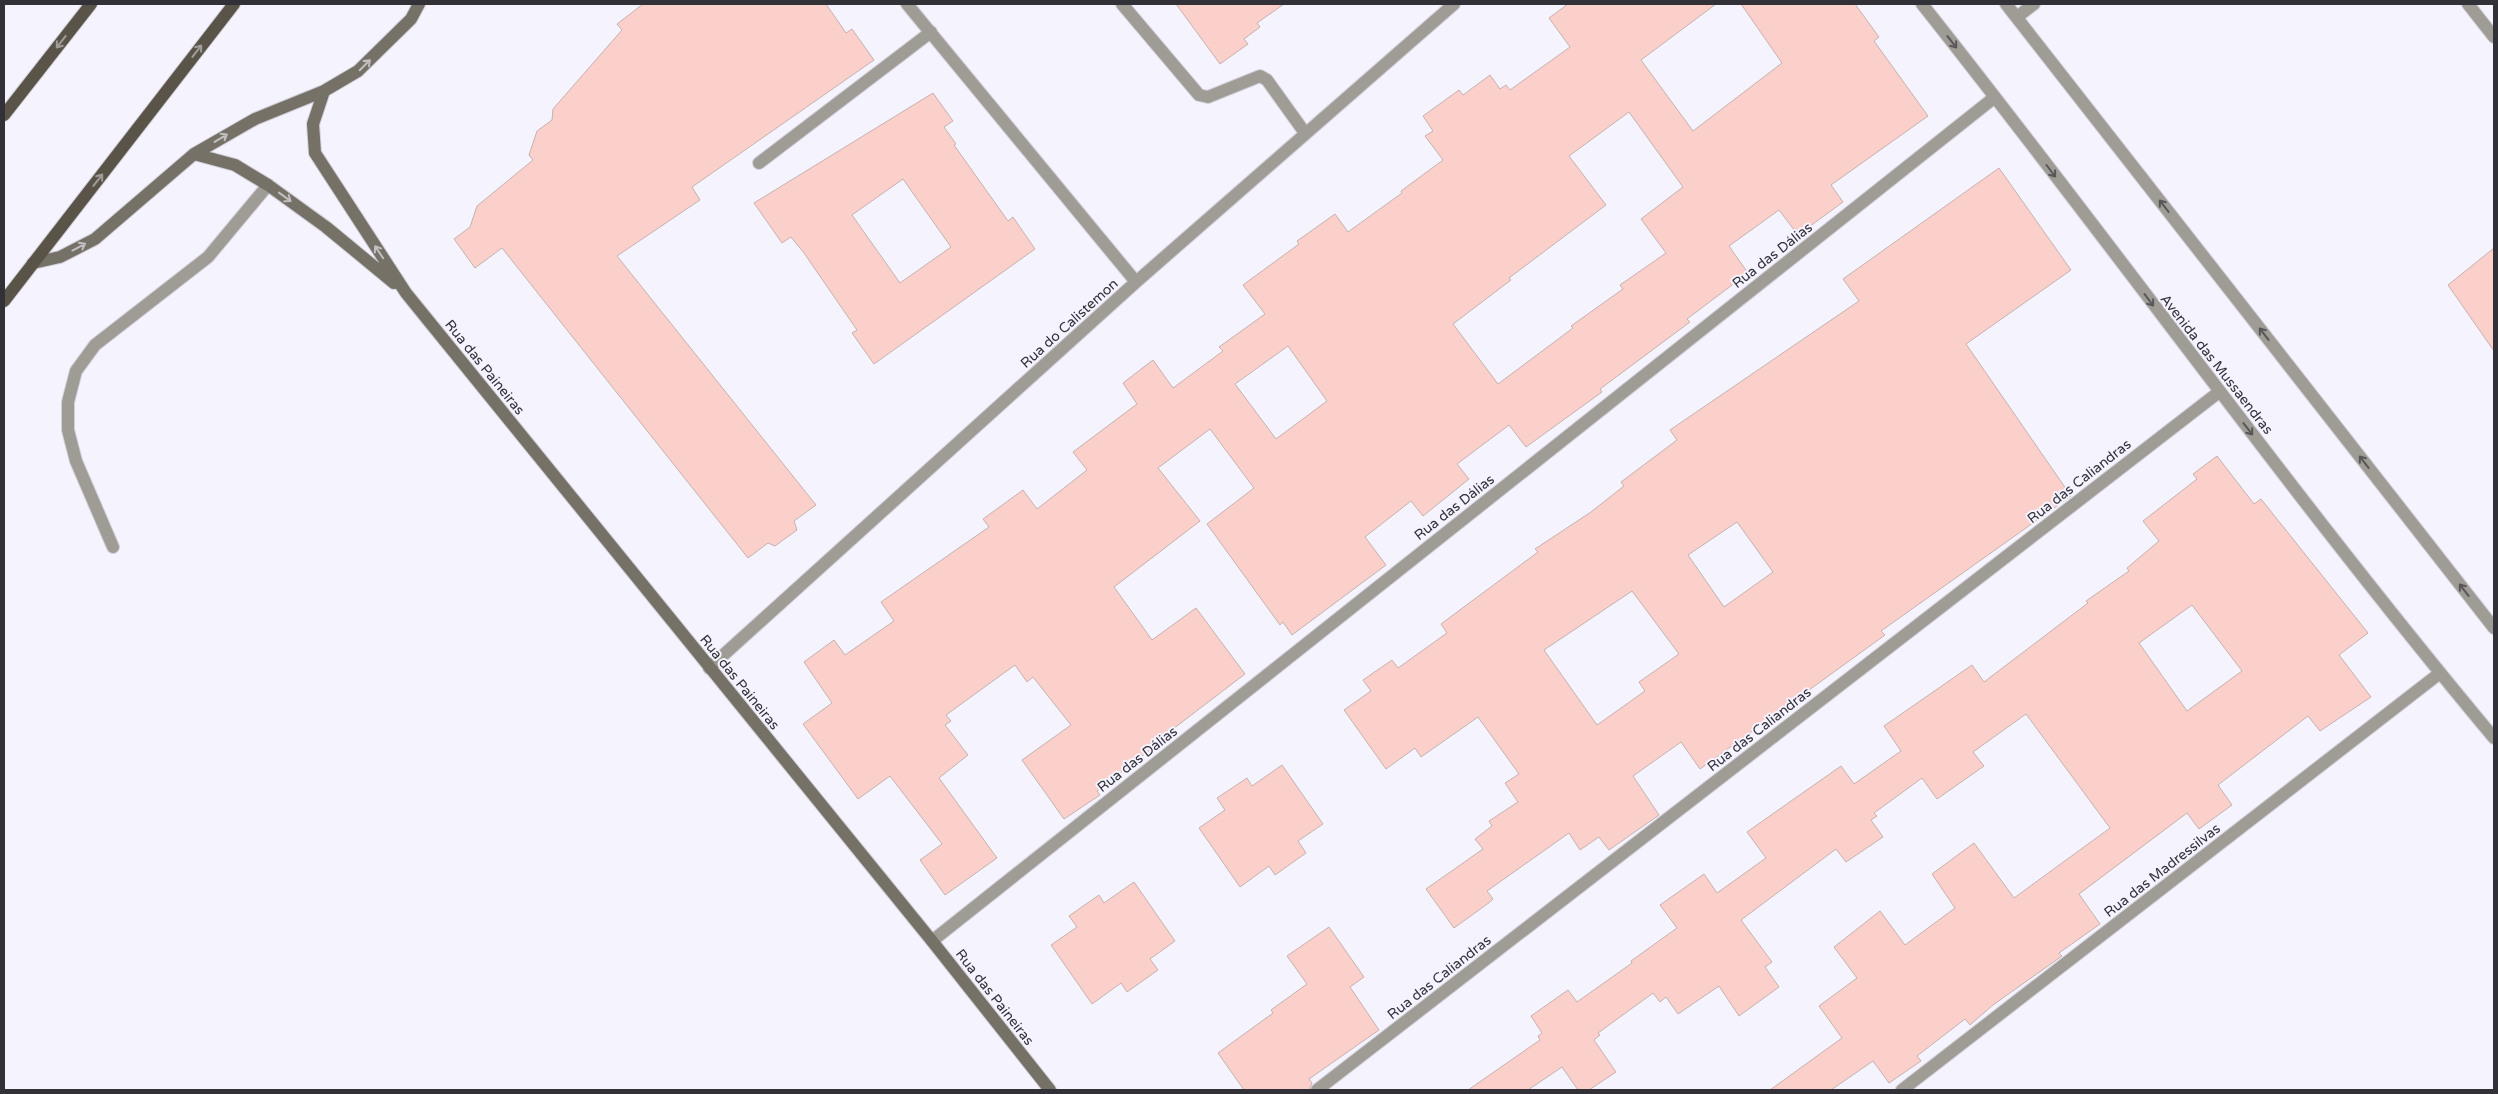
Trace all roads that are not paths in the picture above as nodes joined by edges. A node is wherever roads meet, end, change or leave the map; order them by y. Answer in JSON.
{"nodes":[{"id":1,"x":91,"y":4,"type":"edge"},
{"id":2,"x":234,"y":4,"type":"edge"},
{"id":3,"x":420,"y":4,"type":"edge"},
{"id":4,"x":907,"y":4,"type":"edge"},
{"id":5,"x":1122,"y":4,"type":"edge"},
{"id":6,"x":1454,"y":4,"type":"edge"},
{"id":7,"x":1922,"y":4,"type":"edge"},
{"id":8,"x":2006,"y":4,"type":"edge"},
{"id":9,"x":2034,"y":4,"type":"edge"},
{"id":10,"x":2468,"y":4,"type":"edge"},
{"id":11,"x":2017,"y":17,"type":"junction"},
{"id":12,"x":931,"y":32,"type":"junction"},
{"id":13,"x":2494,"y":37,"type":"edge"},
{"id":14,"x":324,"y":91,"type":"junction"},
{"id":15,"x":1995,"y":96,"type":"junction"},
{"id":16,"x":4,"y":115,"type":"edge"},
{"id":17,"x":1306,"y":133,"type":"junction"},
{"id":18,"x":194,"y":154,"type":"junction"},
{"id":19,"x":759,"y":163,"type":"dead end"},
{"id":20,"x":268,"y":185,"type":"junction"},
{"id":21,"x":33,"y":263,"type":"junction"},
{"id":22,"x":1136,"y":282,"type":"junction"},
{"id":23,"x":406,"y":293,"type":"junction"},
{"id":24,"x":4,"y":301,"type":"edge"},
{"id":25,"x":2219,"y":392,"type":"junction"},
{"id":26,"x":113,"y":547,"type":"dead end"},
{"id":27,"x":2494,"y":628,"type":"edge"},
{"id":28,"x":709,"y":668,"type":"junction"},
{"id":29,"x":2440,"y":673,"type":"junction"},
{"id":30,"x":2494,"y":738,"type":"edge"},
{"id":31,"x":932,"y":941,"type":"junction"},
{"id":32,"x":1050,"y":1090,"type":"edge"},
{"id":33,"x":1318,"y":1090,"type":"edge"},
{"id":34,"x":1902,"y":1090,"type":"edge"}],
"edges":[{"from":1,"to":16,"type":"main road","one_way":true},
{"from":21,"to":2,"type":"main road","one_way":true},
{"from":14,"to":3,"type":"street","one_way":true},
{"from":4,"to":12,"type":"street"},
{"from":5,"to":17,"type":"street"},
{"from":6,"to":17,"type":"street","name":"Rua do Calistemon"},
{"from":7,"to":15,"type":"street","name":"Avenida das Mussaendras","one_way":true},
{"from":8,"to":11,"type":"street"},
{"from":9,"to":11,"type":"street"},
{"from":10,"to":13,"type":"street"},
{"from":27,"to":11,"type":"street","one_way":true},
{"from":12,"to":19,"type":"street"},
{"from":12,"to":22,"type":"street"},
{"from":18,"to":14,"type":"street","one_way":true},
{"from":23,"to":14,"type":"street","name":"Rua das Paineiras","one_way":true},
{"from":15,"to":25,"type":"street","name":"Avenida das Mussaendras","one_way":true},
{"from":15,"to":31,"type":"street","name":"Rua das Dálias"},
{"from":17,"to":22,"type":"street","name":"Rua do Calistemon"},
{"from":18,"to":20,"type":"street","name":"Rua das Paineiras"},
{"from":21,"to":18,"type":"street","one_way":true},
{"from":20,"to":23,"type":"street","name":"Rua das Paineiras","one_way":true},
{"from":20,"to":26,"type":"street"},
{"from":21,"to":24,"type":"main road"},
{"from":22,"to":28,"type":"street","name":"Rua do Calistemon"},
{"from":23,"to":28,"type":"street","name":"Rua das Paineiras"},
{"from":25,"to":29,"type":"street","name":"Avenida das Mussaendras","one_way":true},
{"from":25,"to":33,"type":"street","name":"Rua das Caliandras"},
{"from":28,"to":31,"type":"street","name":"Rua das Paineiras"},
{"from":29,"to":30,"type":"street","name":"Avenida das Mussaendras"},
{"from":29,"to":34,"type":"street","name":"Rua das Madressilvas"},
{"from":31,"to":32,"type":"street","name":"Rua das Paineiras"}]}
